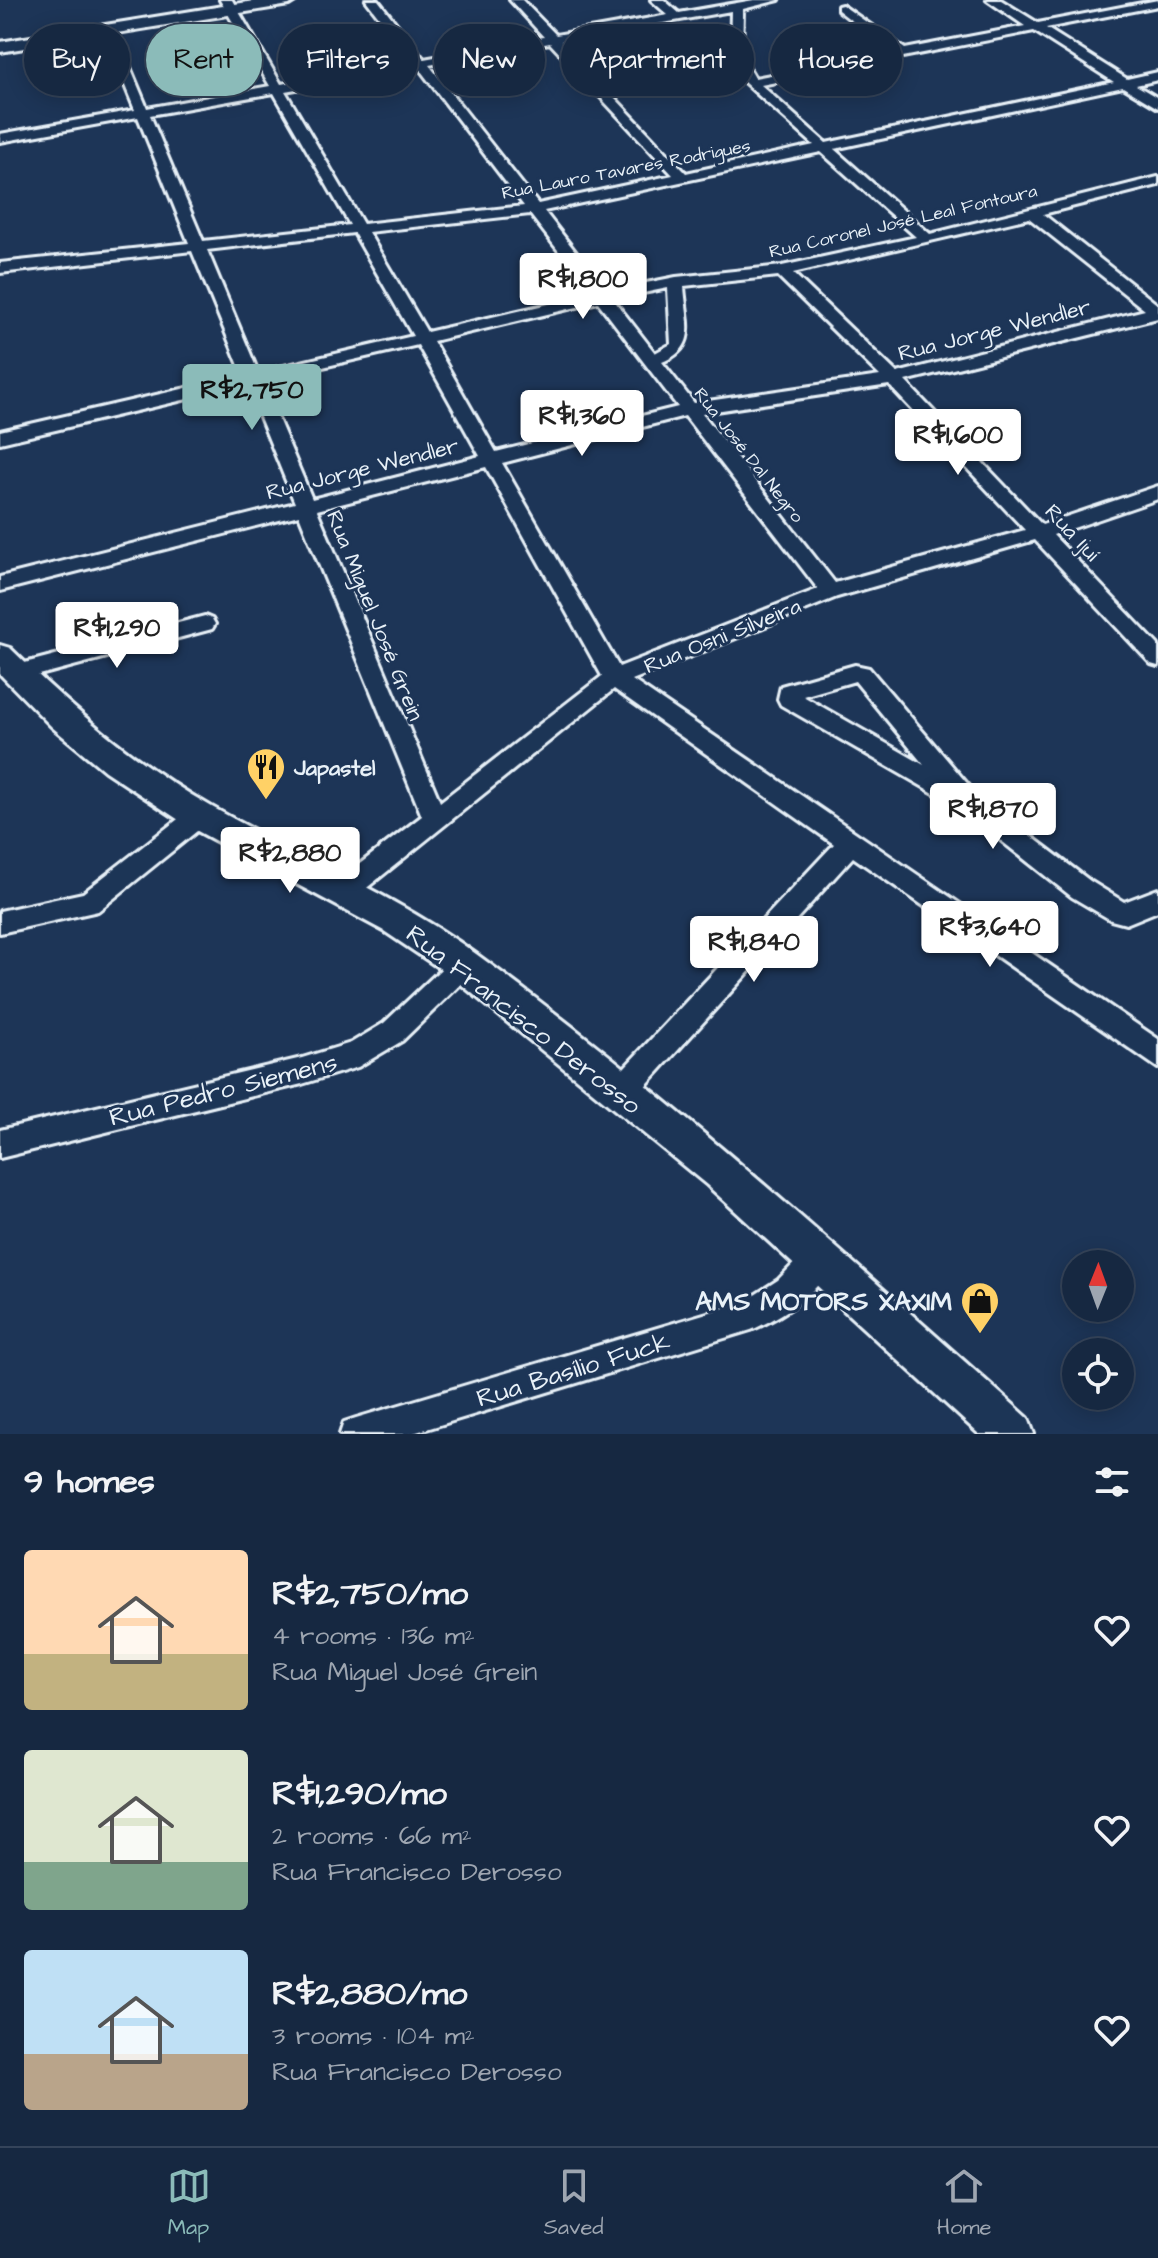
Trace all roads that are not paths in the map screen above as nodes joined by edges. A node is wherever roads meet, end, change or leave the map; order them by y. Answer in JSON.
{"nodes":[{"id":1,"x":289,"y":0,"type":"edge"},
{"id":2,"x":372,"y":0,"type":"edge"},
{"id":3,"x":516,"y":0,"type":"edge"},
{"id":4,"x":657,"y":0,"type":"edge"},
{"id":5,"x":773,"y":0,"type":"edge"},
{"id":6,"x":993,"y":0,"type":"edge"},
{"id":7,"x":1158,"y":3,"type":"edge"},
{"id":8,"x":228,"y":5,"type":"edge"},
{"id":9,"x":737,"y":7,"type":"junction"},
{"id":10,"x":842,"y":8,"type":"dead end"},
{"id":11,"x":678,"y":18,"type":"junction"},
{"id":12,"x":737,"y":24,"type":"edge"},
{"id":13,"x":863,"y":24,"type":"edge"},
{"id":14,"x":130,"y":25,"type":"edge"},
{"id":15,"x":1034,"y":27,"type":"junction"},
{"id":16,"x":552,"y":38,"type":"junction"},
{"id":17,"x":24,"y":43,"type":"edge"},
{"id":18,"x":0,"y":47,"type":"edge"},
{"id":19,"x":902,"y":53,"type":"edge"},
{"id":20,"x":420,"y":62,"type":"junction"},
{"id":21,"x":1158,"y":76,"type":"edge"},
{"id":22,"x":130,"y":81,"type":"edge"},
{"id":23,"x":1124,"y":84,"type":"junction"},
{"id":24,"x":754,"y":86,"type":"edge"},
{"id":25,"x":276,"y":88,"type":"junction"},
{"id":26,"x":1158,"y":104,"type":"edge"},
{"id":27,"x":143,"y":112,"type":"junction"},
{"id":28,"x":0,"y":138,"type":"edge"},
{"id":29,"x":821,"y":148,"type":"junction"},
{"id":30,"x":683,"y":178,"type":"junction"},
{"id":31,"x":1158,"y":181,"type":"edge"},
{"id":32,"x":535,"y":209,"type":"junction"},
{"id":33,"x":1032,"y":213,"type":"junction"},
{"id":34,"x":357,"y":229,"type":"junction"},
{"id":35,"x":927,"y":239,"type":"junction"},
{"id":36,"x":198,"y":246,"type":"junction"},
{"id":37,"x":0,"y":268,"type":"edge"},
{"id":38,"x":782,"y":271,"type":"junction"},
{"id":39,"x":676,"y":282,"type":"junction"},
{"id":40,"x":601,"y":297,"type":"junction"},
{"id":41,"x":1158,"y":312,"type":"edge"},
{"id":42,"x":422,"y":337,"type":"junction"},
{"id":43,"x":650,"y":361,"type":"junction"},
{"id":44,"x":253,"y":378,"type":"junction"},
{"id":45,"x":893,"y":379,"type":"junction"},
{"id":46,"x":687,"y":410,"type":"junction"},
{"id":47,"x":0,"y":437,"type":"edge"},
{"id":48,"x":489,"y":460,"type":"junction"},
{"id":49,"x":1158,"y":492,"type":"edge"},
{"id":50,"x":306,"y":507,"type":"junction"},
{"id":51,"x":1041,"y":532,"type":"junction"},
{"id":52,"x":0,"y":584,"type":"edge"},
{"id":53,"x":831,"y":592,"type":"junction"},
{"id":54,"x":205,"y":624,"type":"dead end"},
{"id":55,"x":1158,"y":658,"type":"edge"},
{"id":56,"x":9,"y":665,"type":"edge"},
{"id":57,"x":614,"y":678,"type":"junction"},
{"id":58,"x":968,"y":801,"type":"junction"},
{"id":59,"x":199,"y":816,"type":"junction"},
{"id":60,"x":435,"y":819,"type":"junction"},
{"id":61,"x":851,"y":842,"type":"junction"},
{"id":62,"x":344,"y":891,"type":"junction"},
{"id":63,"x":1146,"y":907,"type":"edge"},
{"id":64,"x":0,"y":922,"type":"edge"},
{"id":65,"x":463,"y":965,"type":"junction"},
{"id":66,"x":1158,"y":1055,"type":"edge"},
{"id":67,"x":620,"y":1093,"type":"junction"},
{"id":68,"x":0,"y":1144,"type":"edge"},
{"id":69,"x":820,"y":1259,"type":"junction"},
{"id":70,"x":356,"y":1434,"type":"edge"},
{"id":71,"x":1012,"y":1434,"type":"edge"}],
"edges":[{"from":1,"to":8,"type":"main road"},
{"from":2,"to":20,"type":"street","name":"Rua José Dal Negro"},
{"from":3,"to":16,"type":"street"},
{"from":4,"to":11,"type":"street"},
{"from":5,"to":9,"type":"street"},
{"from":6,"to":15,"type":"street"},
{"from":7,"to":15,"type":"street"},
{"from":8,"to":14,"type":"main road"},
{"from":8,"to":25,"type":"street"},
{"from":9,"to":11,"type":"street"},
{"from":9,"to":12,"type":"street"},
{"from":10,"to":13,"type":"street"},
{"from":11,"to":16,"type":"street"},
{"from":15,"to":19,"type":"street"},
{"from":15,"to":23,"type":"street"},
{"from":16,"to":20,"type":"street"},
{"from":16,"to":30,"type":"street"},
{"from":17,"to":18,"type":"main road"},
{"from":20,"to":25,"type":"street"},
{"from":20,"to":32,"type":"street","name":"Rua José Dal Negro"},
{"from":21,"to":23,"type":"street","name":"Rua Lauro Tavares Rodrigues"},
{"from":22,"to":27,"type":"street","name":"Rua Miguel José Grein"},
{"from":23,"to":26,"type":"street"},
{"from":23,"to":29,"type":"street","name":"Rua Lauro Tavares Rodrigues"},
{"from":24,"to":29,"type":"street"},
{"from":25,"to":27,"type":"street"},
{"from":25,"to":34,"type":"street"},
{"from":27,"to":28,"type":"street"},
{"from":27,"to":36,"type":"street","name":"Rua Miguel José Grein"},
{"from":29,"to":30,"type":"street","name":"Rua Lauro Tavares Rodrigues"},
{"from":29,"to":35,"type":"street"},
{"from":30,"to":32,"type":"street","name":"Rua Lauro Tavares Rodrigues"},
{"from":31,"to":33,"type":"street","name":"Rua Coronel José Leal Fontoura"},
{"from":32,"to":34,"type":"street","name":"Rua Lauro Tavares Rodrigues"},
{"from":32,"to":40,"type":"street","name":"Rua José Dal Negro"},
{"from":33,"to":35,"type":"street","name":"Rua Coronel José Leal Fontoura"},
{"from":33,"to":41,"type":"street"},
{"from":34,"to":36,"type":"street","name":"Rua Lauro Tavares Rodrigues"},
{"from":34,"to":42,"type":"street"},
{"from":35,"to":38,"type":"street","name":"Rua Coronel José Leal Fontoura"},
{"from":36,"to":37,"type":"street","name":"Rua Lauro Tavares Rodrigues"},
{"from":36,"to":44,"type":"street","name":"Rua Miguel José Grein"},
{"from":38,"to":39,"type":"street","name":"Rua Coronel José Leal Fontoura"},
{"from":38,"to":45,"type":"street","name":"Rua Ijuí"},
{"from":39,"to":40,"type":"street","name":"Rua Coronel José Leal Fontoura"},
{"from":39,"to":43,"type":"street"},
{"from":40,"to":42,"type":"street","name":"Rua Coronel José Leal Fontoura"},
{"from":40,"to":43,"type":"street","name":"Rua José Dal Negro"},
{"from":41,"to":45,"type":"street","name":"Rua Jorge Wendler"},
{"from":42,"to":44,"type":"street","name":"Rua Coronel José Leal Fontoura"},
{"from":42,"to":48,"type":"street"},
{"from":43,"to":46,"type":"street","name":"Rua José Dal Negro"},
{"from":44,"to":47,"type":"street","name":"Rua Coronel José Leal Fontoura"},
{"from":44,"to":50,"type":"street","name":"Rua Miguel José Grein"},
{"from":45,"to":46,"type":"street","name":"Rua Jorge Wendler"},
{"from":45,"to":51,"type":"street","name":"Rua Ijuí"},
{"from":46,"to":48,"type":"street","name":"Rua Jorge Wendler"},
{"from":46,"to":53,"type":"street","name":"Rua José Dal Negro"},
{"from":48,"to":50,"type":"street","name":"Rua Jorge Wendler"},
{"from":48,"to":57,"type":"street"},
{"from":49,"to":51,"type":"street","name":"Rua Osni Silveira"},
{"from":50,"to":52,"type":"street","name":"Rua Jorge Wendler"},
{"from":50,"to":60,"type":"street","name":"Rua Miguel José Grein"},
{"from":51,"to":53,"type":"street","name":"Rua Osni Silveira"},
{"from":51,"to":55,"type":"street","name":"Rua Ijuí"},
{"from":53,"to":57,"type":"street","name":"Rua Osni Silveira"},
{"from":54,"to":56,"type":"street"},
{"from":56,"to":59,"type":"main road","name":"Rua Francisco Derosso"},
{"from":57,"to":60,"type":"street","name":"Rua Osni Silveira"},
{"from":57,"to":61,"type":"street"},
{"from":58,"to":58,"type":"street"},
{"from":58,"to":63,"type":"street"},
{"from":59,"to":62,"type":"main road","name":"Rua Francisco Derosso"},
{"from":59,"to":64,"type":"street"},
{"from":60,"to":62,"type":"street","name":"Rua Osni Silveira"},
{"from":61,"to":66,"type":"street"},
{"from":61,"to":67,"type":"street"},
{"from":62,"to":65,"type":"main road","name":"Rua Francisco Derosso"},
{"from":65,"to":67,"type":"main road","name":"Rua Francisco Derosso"},
{"from":65,"to":68,"type":"street","name":"Rua Pedro Siemens"},
{"from":67,"to":69,"type":"main road","name":"Rua Francisco Derosso"},
{"from":69,"to":70,"type":"street","name":"Rua Basílio Fuck"},
{"from":69,"to":71,"type":"main road","name":"Rua Francisco Derosso"}]}
